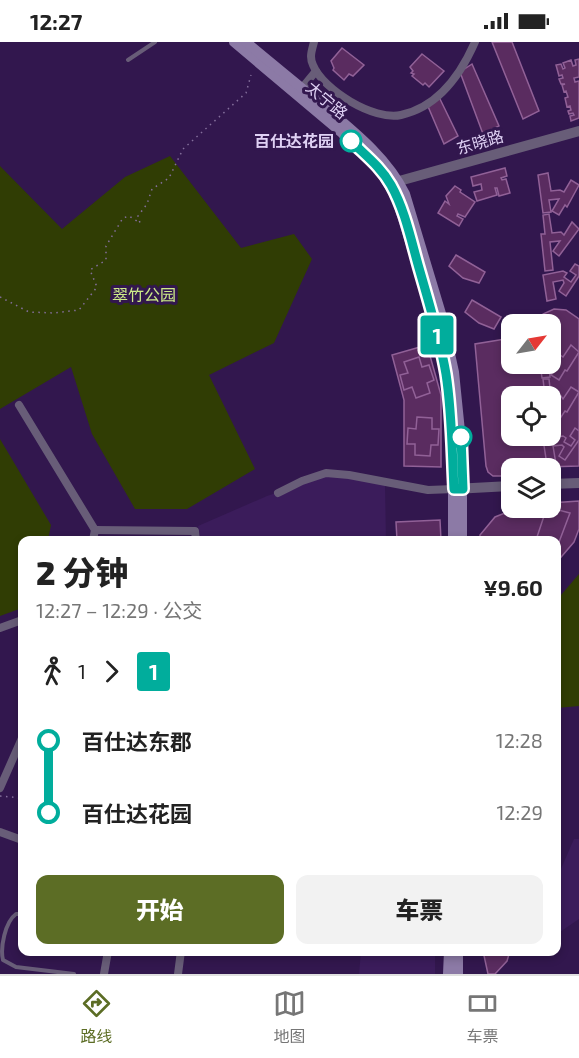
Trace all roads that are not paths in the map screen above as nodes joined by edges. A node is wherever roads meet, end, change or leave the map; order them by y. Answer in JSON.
{"nodes":[{"id":1,"x":155,"y":42,"type":"edge"},
{"id":2,"x":234,"y":42,"type":"edge"},
{"id":3,"x":246,"y":42,"type":"edge"},
{"id":4,"x":314,"y":42,"type":"edge"},
{"id":5,"x":475,"y":42,"type":"edge"},
{"id":6,"x":128,"y":60,"type":"dead end"},
{"id":7,"x":316,"y":71,"type":"junction"},
{"id":8,"x":302,"y":88,"type":"junction"},
{"id":9,"x":579,"y":130,"type":"edge"},
{"id":10,"x":394,"y":183,"type":"junction"},
{"id":11,"x":19,"y":405,"type":"dead end"},
{"id":12,"x":579,"y":483,"type":"edge"},
{"id":13,"x":561,"y":484,"type":"edge"},
{"id":14,"x":501,"y":487,"type":"edge"},
{"id":15,"x":458,"y":489,"type":"junction"},
{"id":16,"x":278,"y":493,"type":"dead end"},
{"id":17,"x":95,"y":530,"type":"junction"},
{"id":18,"x":94,"y":536,"type":"edge"},
{"id":19,"x":196,"y":536,"type":"edge"},
{"id":20,"x":453,"y":536,"type":"edge"},
{"id":21,"x":462,"y":536,"type":"edge"},
{"id":22,"x":18,"y":621,"type":"edge"},
{"id":23,"x":0,"y":628,"type":"edge"},
{"id":24,"x":18,"y":747,"type":"edge"},
{"id":25,"x":0,"y":788,"type":"edge"},
{"id":26,"x":0,"y":831,"type":"edge"},
{"id":27,"x":18,"y":838,"type":"edge"},
{"id":28,"x":18,"y":914,"type":"edge"},
{"id":29,"x":107,"y":956,"type":"edge"},
{"id":30,"x":181,"y":956,"type":"edge"},
{"id":31,"x":448,"y":956,"type":"edge"},
{"id":32,"x":458,"y":956,"type":"edge"},
{"id":33,"x":74,"y":974,"type":"edge"},
{"id":34,"x":104,"y":974,"type":"edge"},
{"id":35,"x":178,"y":974,"type":"edge"},
{"id":36,"x":448,"y":974,"type":"edge"},
{"id":37,"x":458,"y":974,"type":"edge"}],
"edges":[{"from":1,"to":6,"type":"lane"},
{"from":2,"to":10,"type":"main road","name":"太宁路"},
{"from":3,"to":8,"type":"main road","name":"太宁路"},
{"from":4,"to":7,"type":"street"},
{"from":5,"to":7,"type":"street"},
{"from":7,"to":8,"type":"street"},
{"from":8,"to":10,"type":"main road","name":"太宁路"},
{"from":9,"to":10,"type":"street","name":"东晓路"},
{"from":10,"to":15,"type":"main road","name":"太宁路"},
{"from":11,"to":17,"type":"street"},
{"from":12,"to":13,"type":"street"},
{"from":14,"to":15,"type":"street"},
{"from":15,"to":16,"type":"street"},
{"from":15,"to":20,"type":"main road","name":"太宁路"},
{"from":15,"to":21,"type":"main road","name":"太宁路"},
{"from":17,"to":18,"type":"street"},
{"from":17,"to":19,"type":"street"},
{"from":22,"to":23,"type":"street"},
{"from":24,"to":25,"type":"street"},
{"from":26,"to":27,"type":"street"},
{"from":28,"to":33,"type":"lane"},
{"from":29,"to":34,"type":"street"},
{"from":30,"to":35,"type":"street"},
{"from":31,"to":36,"type":"main road"},
{"from":32,"to":37,"type":"main road"}]}
